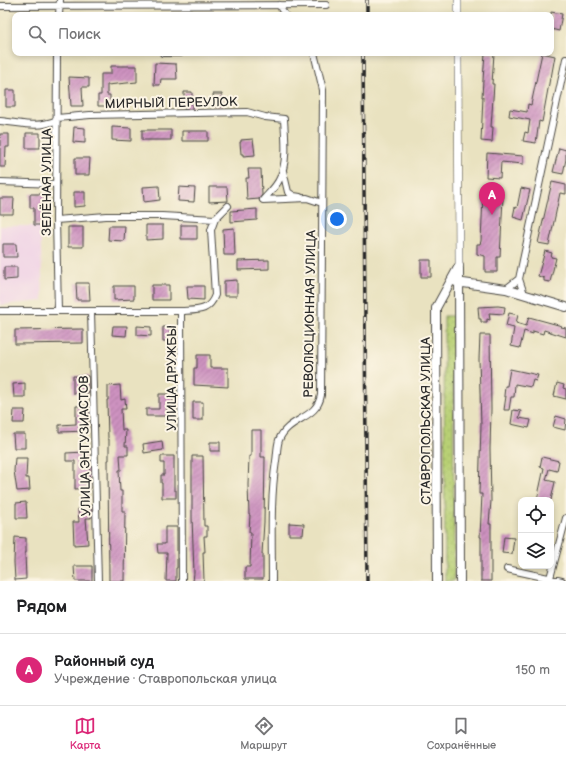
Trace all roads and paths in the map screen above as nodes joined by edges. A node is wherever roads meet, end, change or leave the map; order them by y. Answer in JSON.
{"nodes":[{"id":1,"x":458,"y":0,"type":"edge"},
{"id":2,"x":60,"y":3,"type":"edge"},
{"id":3,"x":279,"y":5,"type":"junction"},
{"id":4,"x":326,"y":5,"type":"dead end"},
{"id":5,"x":0,"y":6,"type":"edge"},
{"id":6,"x":283,"y":12,"type":"edge"},
{"id":7,"x":458,"y":12,"type":"edge"},
{"id":8,"x":57,"y":56,"type":"edge"},
{"id":9,"x":315,"y":56,"type":"edge"},
{"id":10,"x":458,"y":56,"type":"edge"},
{"id":11,"x":566,"y":59,"type":"edge"},
{"id":12,"x":57,"y":119,"type":"junction"},
{"id":13,"x":0,"y":121,"type":"edge"},
{"id":14,"x":283,"y":169,"type":"junction"},
{"id":15,"x":0,"y":182,"type":"edge"},
{"id":16,"x":56,"y":184,"type":"junction"},
{"id":17,"x":307,"y":198,"type":"junction"},
{"id":18,"x":322,"y":203,"type":"junction"},
{"id":19,"x":228,"y":206,"type":"dead end"},
{"id":20,"x":215,"y":219,"type":"junction"},
{"id":21,"x":56,"y":220,"type":"junction"},
{"id":22,"x":459,"y":266,"type":"junction"},
{"id":23,"x":519,"y":279,"type":"junction"},
{"id":24,"x":451,"y":282,"type":"junction"},
{"id":25,"x":460,"y":282,"type":"junction"},
{"id":26,"x":506,"y":289,"type":"junction"},
{"id":27,"x":524,"y":294,"type":"junction"},
{"id":28,"x":566,"y":307,"type":"edge"},
{"id":29,"x":0,"y":311,"type":"edge"},
{"id":30,"x":58,"y":311,"type":"junction"},
{"id":31,"x":91,"y":311,"type":"junction"},
{"id":32,"x":181,"y":311,"type":"junction"},
{"id":33,"x":566,"y":518,"type":"edge"},
{"id":34,"x":507,"y":569,"type":"dead end"},
{"id":35,"x":550,"y":578,"type":"junction"},
{"id":36,"x":98,"y":581,"type":"edge"},
{"id":37,"x":182,"y":581,"type":"edge"},
{"id":38,"x":272,"y":581,"type":"edge"},
{"id":39,"x":437,"y":581,"type":"edge"},
{"id":40,"x":460,"y":581,"type":"edge"},
{"id":41,"x":562,"y":581,"type":"edge"}],
"edges":[{"from":1,"to":7,"type":"street"},
{"from":2,"to":3,"type":"street"},
{"from":2,"to":5,"type":"street"},
{"from":3,"to":4,"type":"street"},
{"from":3,"to":6,"type":"street"},
{"from":8,"to":12,"type":"street","name":"ЗЕЛЁНАЯ УЛИЦА"},
{"from":9,"to":18,"type":"street","name":"РЕВОЛЮЦИОННАЯ УЛИЦА"},
{"from":10,"to":22,"type":"street","name":"СТАВРОПОЛЬСКАЯ УЛИЦА"},
{"from":11,"to":23,"type":"street"},
{"from":12,"to":13,"type":"street","name":"МИРНЫЙ ПЕРЕУЛОК"},
{"from":12,"to":14,"type":"street","name":"МИРНЫЙ ПЕРЕУЛОК"},
{"from":12,"to":16,"type":"street","name":"ЗЕЛЁНАЯ УЛИЦА"},
{"from":14,"to":17,"type":"street"},
{"from":14,"to":17,"type":"street"},
{"from":15,"to":16,"type":"street"},
{"from":16,"to":21,"type":"street","name":"ЗЕЛЁНАЯ УЛИЦА"},
{"from":17,"to":18,"type":"street"},
{"from":18,"to":38,"type":"street","name":"РЕВОЛЮЦИОННАЯ УЛИЦА"},
{"from":19,"to":20,"type":"street"},
{"from":20,"to":21,"type":"street"},
{"from":20,"to":32,"type":"street","name":"УЛИЦА ДРУЖБЫ"},
{"from":21,"to":30,"type":"street","name":"ЗЕЛЁНАЯ УЛИЦА"},
{"from":22,"to":24,"type":"main road","name":"СТАВРОПОЛЬСКАЯ УЛИЦА"},
{"from":22,"to":25,"type":"main road","name":"СТАВРОПОЛЬСКАЯ УЛИЦА"},
{"from":23,"to":26,"type":"street"},
{"from":23,"to":27,"type":"street"},
{"from":24,"to":25,"type":"main road"},
{"from":24,"to":39,"type":"main road","name":"СТАВРОПОЛЬСКАЯ УЛИЦА"},
{"from":25,"to":26,"type":"main road"},
{"from":25,"to":40,"type":"main road","name":"СТАВРОПОЛЬСКАЯ УЛИЦА"},
{"from":26,"to":27,"type":"main road"},
{"from":27,"to":28,"type":"main road"},
{"from":29,"to":30,"type":"street"},
{"from":30,"to":31,"type":"street"},
{"from":31,"to":32,"type":"street"},
{"from":31,"to":36,"type":"street","name":"УЛИЦА ЭНТУЗИАСТОВ"},
{"from":32,"to":37,"type":"street","name":"УЛИЦА ДРУЖБЫ"},
{"from":33,"to":35,"type":"street"},
{"from":34,"to":35,"type":"street"},
{"from":35,"to":41,"type":"street"}]}
